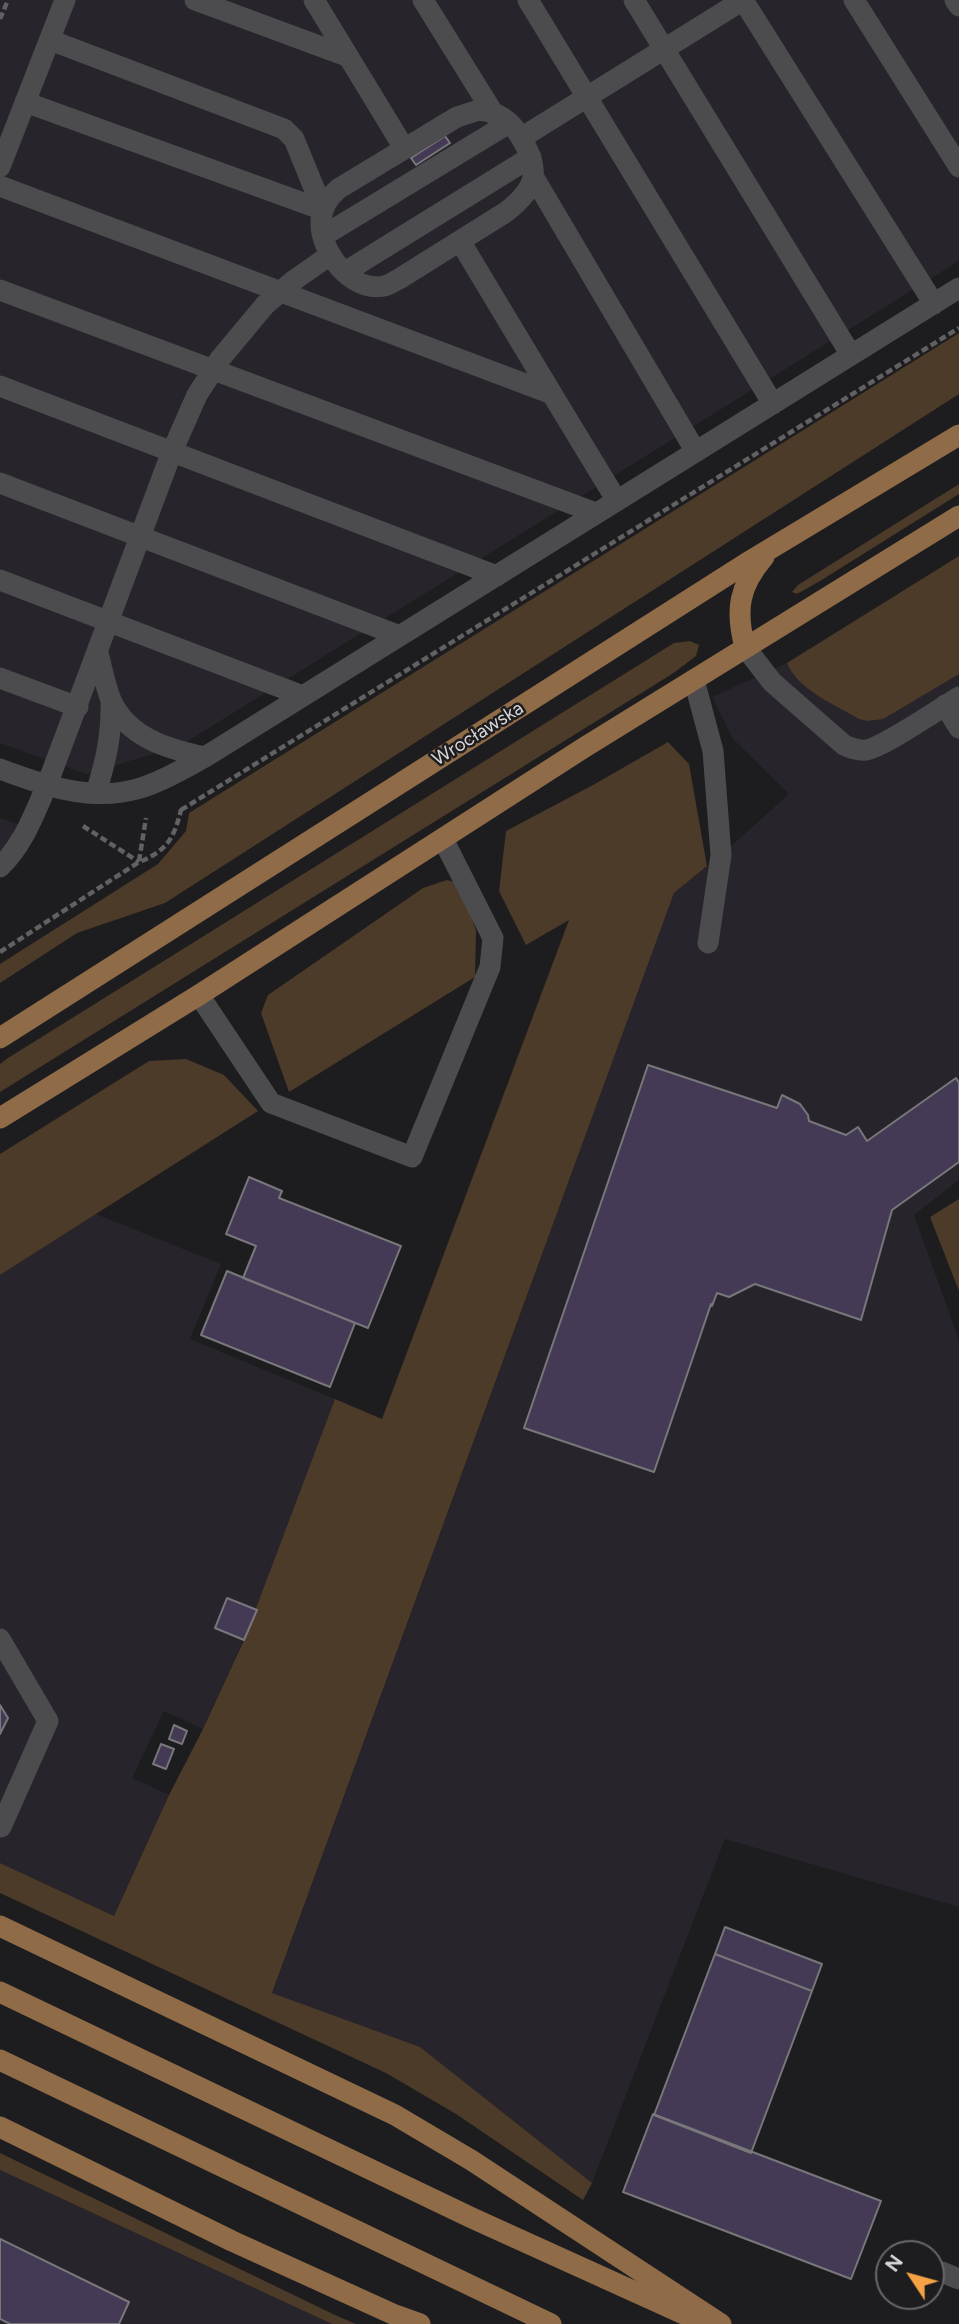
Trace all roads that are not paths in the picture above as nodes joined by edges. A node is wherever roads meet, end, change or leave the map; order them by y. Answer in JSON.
{"nodes":[{"id":1,"x":65,"y":0,"type":"edge"},
{"id":2,"x":195,"y":0,"type":"edge"},
{"id":3,"x":314,"y":0,"type":"edge"},
{"id":4,"x":423,"y":0,"type":"edge"},
{"id":5,"x":528,"y":0,"type":"edge"},
{"id":6,"x":634,"y":0,"type":"edge"},
{"id":7,"x":743,"y":0,"type":"edge"},
{"id":8,"x":854,"y":0,"type":"edge"},
{"id":9,"x":955,"y":0,"type":"edge"},
{"id":10,"x":959,"y":6,"type":"edge"},
{"id":11,"x":50,"y":40,"type":"junction"},
{"id":12,"x":664,"y":49,"type":"junction"},
{"id":13,"x":349,"y":57,"type":"junction"},
{"id":14,"x":587,"y":97,"type":"junction"},
{"id":15,"x":25,"y":102,"type":"junction"},
{"id":16,"x":507,"y":124,"type":"junction"},
{"id":17,"x":404,"y":148,"type":"junction"},
{"id":18,"x":0,"y":167,"type":"edge"},
{"id":19,"x":532,"y":167,"type":"junction"},
{"id":20,"x":959,"y":167,"type":"edge"},
{"id":21,"x":0,"y":186,"type":"edge"},
{"id":22,"x":323,"y":210,"type":"junction"},
{"id":23,"x":460,"y":241,"type":"junction"},
{"id":24,"x":326,"y":245,"type":"junction"},
{"id":25,"x":345,"y":272,"type":"junction"},
{"id":26,"x":959,"y":288,"type":"edge"},
{"id":27,"x":0,"y":290,"type":"edge"},
{"id":28,"x":280,"y":292,"type":"junction"},
{"id":29,"x":934,"y":304,"type":"junction"},
{"id":30,"x":851,"y":355,"type":"junction"},
{"id":31,"x":213,"y":370,"type":"junction"},
{"id":32,"x":0,"y":386,"type":"edge"},
{"id":33,"x":552,"y":394,"type":"junction"},
{"id":34,"x":773,"y":404,"type":"junction"},
{"id":35,"x":959,"y":435,"type":"edge"},
{"id":36,"x":172,"y":452,"type":"junction"},
{"id":37,"x":696,"y":452,"type":"junction"},
{"id":38,"x":0,"y":483,"type":"edge"},
{"id":39,"x":617,"y":501,"type":"junction"},
{"id":40,"x":596,"y":513,"type":"junction"},
{"id":41,"x":959,"y":516,"type":"edge"},
{"id":42,"x":141,"y":537,"type":"junction"},
{"id":43,"x":773,"y":548,"type":"junction"},
{"id":44,"x":497,"y":576,"type":"junction"},
{"id":45,"x":0,"y":580,"type":"edge"},
{"id":46,"x":109,"y":622,"type":"junction"},
{"id":47,"x":400,"y":636,"type":"junction"},
{"id":48,"x":745,"y":647,"type":"junction"},
{"id":49,"x":98,"y":653,"type":"junction"},
{"id":50,"x":0,"y":678,"type":"edge"},
{"id":51,"x":694,"y":680,"type":"junction"},
{"id":52,"x":303,"y":696,"type":"junction"},
{"id":53,"x":111,"y":700,"type":"junction"},
{"id":54,"x":952,"y":701,"type":"edge"},
{"id":55,"x":78,"y":707,"type":"junction"},
{"id":56,"x":959,"y":728,"type":"edge"},
{"id":57,"x":205,"y":757,"type":"junction"},
{"id":58,"x":0,"y":769,"type":"edge"},
{"id":59,"x":47,"y":785,"type":"junction"},
{"id":60,"x":96,"y":793,"type":"junction"},
{"id":61,"x":443,"y":839,"type":"junction"},
{"id":62,"x":0,"y":867,"type":"edge"},
{"id":63,"x":708,"y":943,"type":"dead end"},
{"id":64,"x":199,"y":995,"type":"junction"},
{"id":65,"x":0,"y":1038,"type":"edge"},
{"id":66,"x":0,"y":1118,"type":"edge"},
{"id":67,"x":0,"y":1639,"type":"edge"},
{"id":68,"x":1,"y":1827,"type":"edge"},
{"id":69,"x":0,"y":1926,"type":"edge"},
{"id":70,"x":0,"y":1992,"type":"edge"},
{"id":71,"x":0,"y":2060,"type":"edge"},
{"id":72,"x":0,"y":2127,"type":"edge"},
{"id":73,"x":420,"y":2324,"type":"edge"},
{"id":74,"x":551,"y":2324,"type":"edge"},
{"id":75,"x":705,"y":2324,"type":"edge"},
{"id":76,"x":721,"y":2324,"type":"edge"}],
"edges":[{"from":1,"to":11,"type":"street"},
{"from":2,"to":13,"type":"street"},
{"from":3,"to":13,"type":"street"},
{"from":4,"to":16,"type":"street"},
{"from":5,"to":14,"type":"street"},
{"from":6,"to":12,"type":"street"},
{"from":7,"to":12,"type":"street"},
{"from":7,"to":29,"type":"street"},
{"from":8,"to":20,"type":"street"},
{"from":9,"to":10,"type":"street"},
{"from":11,"to":15,"type":"street"},
{"from":11,"to":22,"type":"street"},
{"from":12,"to":14,"type":"street"},
{"from":12,"to":30,"type":"street"},
{"from":13,"to":17,"type":"street"},
{"from":14,"to":16,"type":"street"},
{"from":14,"to":34,"type":"street"},
{"from":15,"to":18,"type":"street"},
{"from":15,"to":22,"type":"street"},
{"from":16,"to":17,"type":"street"},
{"from":16,"to":19,"type":"street"},
{"from":16,"to":24,"type":"street"},
{"from":17,"to":22,"type":"street"},
{"from":19,"to":23,"type":"street"},
{"from":19,"to":25,"type":"street"},
{"from":19,"to":37,"type":"street"},
{"from":21,"to":28,"type":"street"},
{"from":22,"to":24,"type":"street"},
{"from":23,"to":25,"type":"street"},
{"from":23,"to":33,"type":"street"},
{"from":24,"to":25,"type":"street"},
{"from":24,"to":28,"type":"street"},
{"from":26,"to":29,"type":"street"},
{"from":27,"to":31,"type":"street"},
{"from":28,"to":31,"type":"street"},
{"from":28,"to":33,"type":"street"},
{"from":29,"to":30,"type":"street"},
{"from":30,"to":34,"type":"street"},
{"from":31,"to":36,"type":"street"},
{"from":31,"to":40,"type":"street"},
{"from":32,"to":36,"type":"street"},
{"from":33,"to":39,"type":"street"},
{"from":34,"to":37,"type":"street"},
{"from":35,"to":43,"type":"main road","name":"Wrocławska"},
{"from":36,"to":42,"type":"street"},
{"from":36,"to":44,"type":"street"},
{"from":37,"to":39,"type":"street"},
{"from":38,"to":42,"type":"street"},
{"from":39,"to":40,"type":"street"},
{"from":40,"to":44,"type":"street"},
{"from":41,"to":48,"type":"main road"},
{"from":42,"to":46,"type":"street"},
{"from":42,"to":47,"type":"street"},
{"from":43,"to":48,"type":"main road"},
{"from":43,"to":65,"type":"main road","name":"Wrocławska"},
{"from":44,"to":47,"type":"street"},
{"from":45,"to":46,"type":"street"},
{"from":46,"to":49,"type":"street"},
{"from":46,"to":52,"type":"street"},
{"from":47,"to":52,"type":"street"},
{"from":48,"to":51,"type":"main road"},
{"from":48,"to":54,"type":"street"},
{"from":49,"to":53,"type":"street"},
{"from":49,"to":55,"type":"street"},
{"from":50,"to":55,"type":"street"},
{"from":51,"to":61,"type":"main road"},
{"from":51,"to":63,"type":"street"},
{"from":52,"to":57,"type":"street"},
{"from":53,"to":57,"type":"street"},
{"from":53,"to":60,"type":"street"},
{"from":54,"to":56,"type":"street"},
{"from":55,"to":59,"type":"street"},
{"from":57,"to":60,"type":"street"},
{"from":58,"to":59,"type":"street"},
{"from":59,"to":60,"type":"street"},
{"from":59,"to":62,"type":"street"},
{"from":61,"to":64,"type":"main road"},
{"from":61,"to":64,"type":"street"},
{"from":64,"to":66,"type":"main road"},
{"from":67,"to":68,"type":"street"},
{"from":69,"to":76,"type":"main road"},
{"from":70,"to":75,"type":"main road"},
{"from":71,"to":74,"type":"main road"},
{"from":72,"to":73,"type":"main road"}]}
